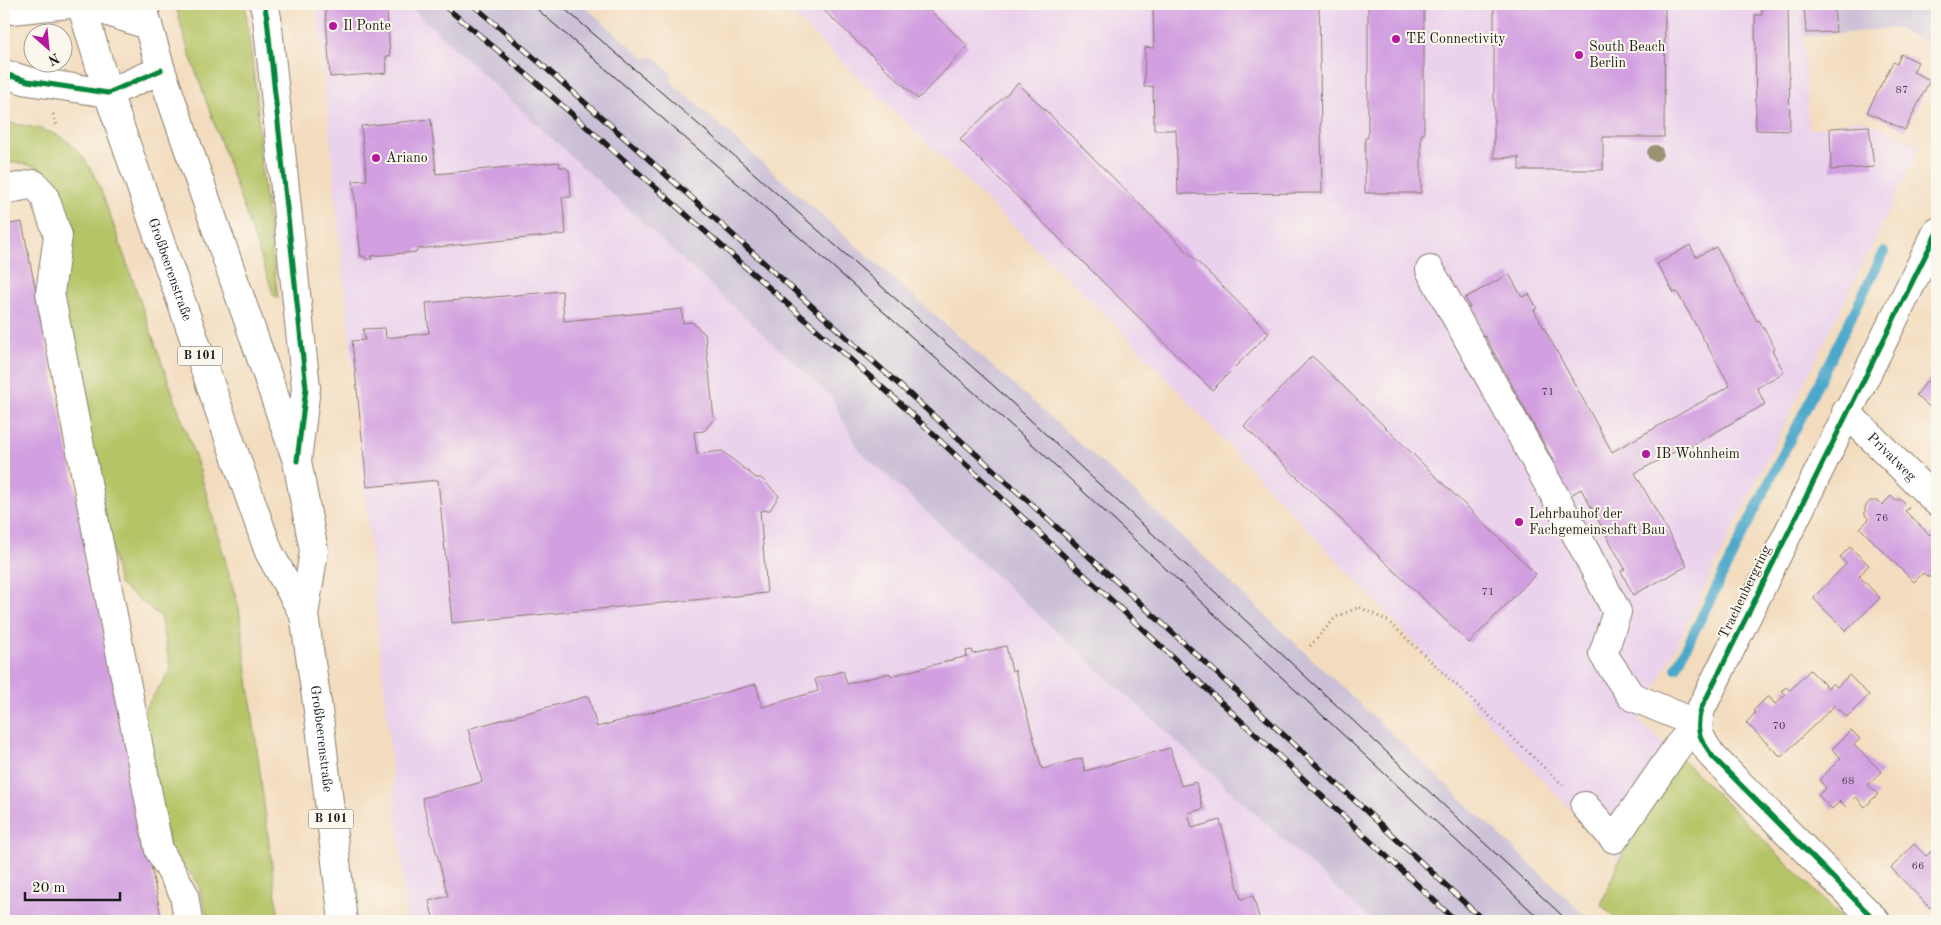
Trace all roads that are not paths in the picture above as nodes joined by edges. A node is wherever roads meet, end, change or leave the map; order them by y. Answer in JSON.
{"nodes":[{"id":1,"x":69,"y":4,"type":"edge"},
{"id":2,"x":83,"y":4,"type":"edge"},
{"id":3,"x":264,"y":4,"type":"edge"},
{"id":4,"x":11,"y":9,"type":"edge"},
{"id":5,"x":145,"y":14,"type":"edge"},
{"id":6,"x":161,"y":70,"type":"junction"},
{"id":7,"x":4,"y":74,"type":"edge"},
{"id":8,"x":108,"y":93,"type":"junction"},
{"id":9,"x":4,"y":190,"type":"edge"},
{"id":10,"x":1937,"y":232,"type":"edge"},
{"id":11,"x":1430,"y":270,"type":"dead end"},
{"id":12,"x":1846,"y":412,"type":"junction"},
{"id":13,"x":297,"y":461,"type":"junction"},
{"id":14,"x":1937,"y":502,"type":"edge"},
{"id":15,"x":304,"y":615,"type":"junction"},
{"id":16,"x":1697,"y":724,"type":"junction"},
{"id":17,"x":1585,"y":806,"type":"road end"},
{"id":18,"x":188,"y":921,"type":"edge"},
{"id":19,"x":343,"y":921,"type":"edge"},
{"id":20,"x":1876,"y":921,"type":"edge"}],
"edges":[{"from":1,"to":4,"type":"main road"},
{"from":2,"to":5,"type":"main road"},
{"from":2,"to":8,"type":"main road","name":"Großbeerenstraße","number":"B 101"},
{"from":3,"to":13,"type":"main road"},
{"from":5,"to":6,"type":"main road","name":"Großbeerenstraße","number":"B 101"},
{"from":6,"to":8,"type":"main road"},
{"from":6,"to":13,"type":"main road","name":"Großbeerenstraße","number":"B 101"},
{"from":7,"to":8,"type":"main road"},
{"from":8,"to":15,"type":"main road","name":"Großbeerenstraße","number":"B 101"},
{"from":9,"to":18,"type":"main road"},
{"from":10,"to":12,"type":"main road","name":"Trachenbergring"},
{"from":11,"to":16,"type":"main road"},
{"from":12,"to":14,"type":"main road","name":"Privatweg"},
{"from":12,"to":16,"type":"main road","name":"Trachenbergring"},
{"from":13,"to":15,"type":"main road","name":"Großbeerenstraße","number":"B 101"},
{"from":15,"to":19,"type":"main road","name":"Großbeerenstraße","number":"B 101"},
{"from":16,"to":17,"type":"main road"},
{"from":16,"to":20,"type":"main road"}]}
